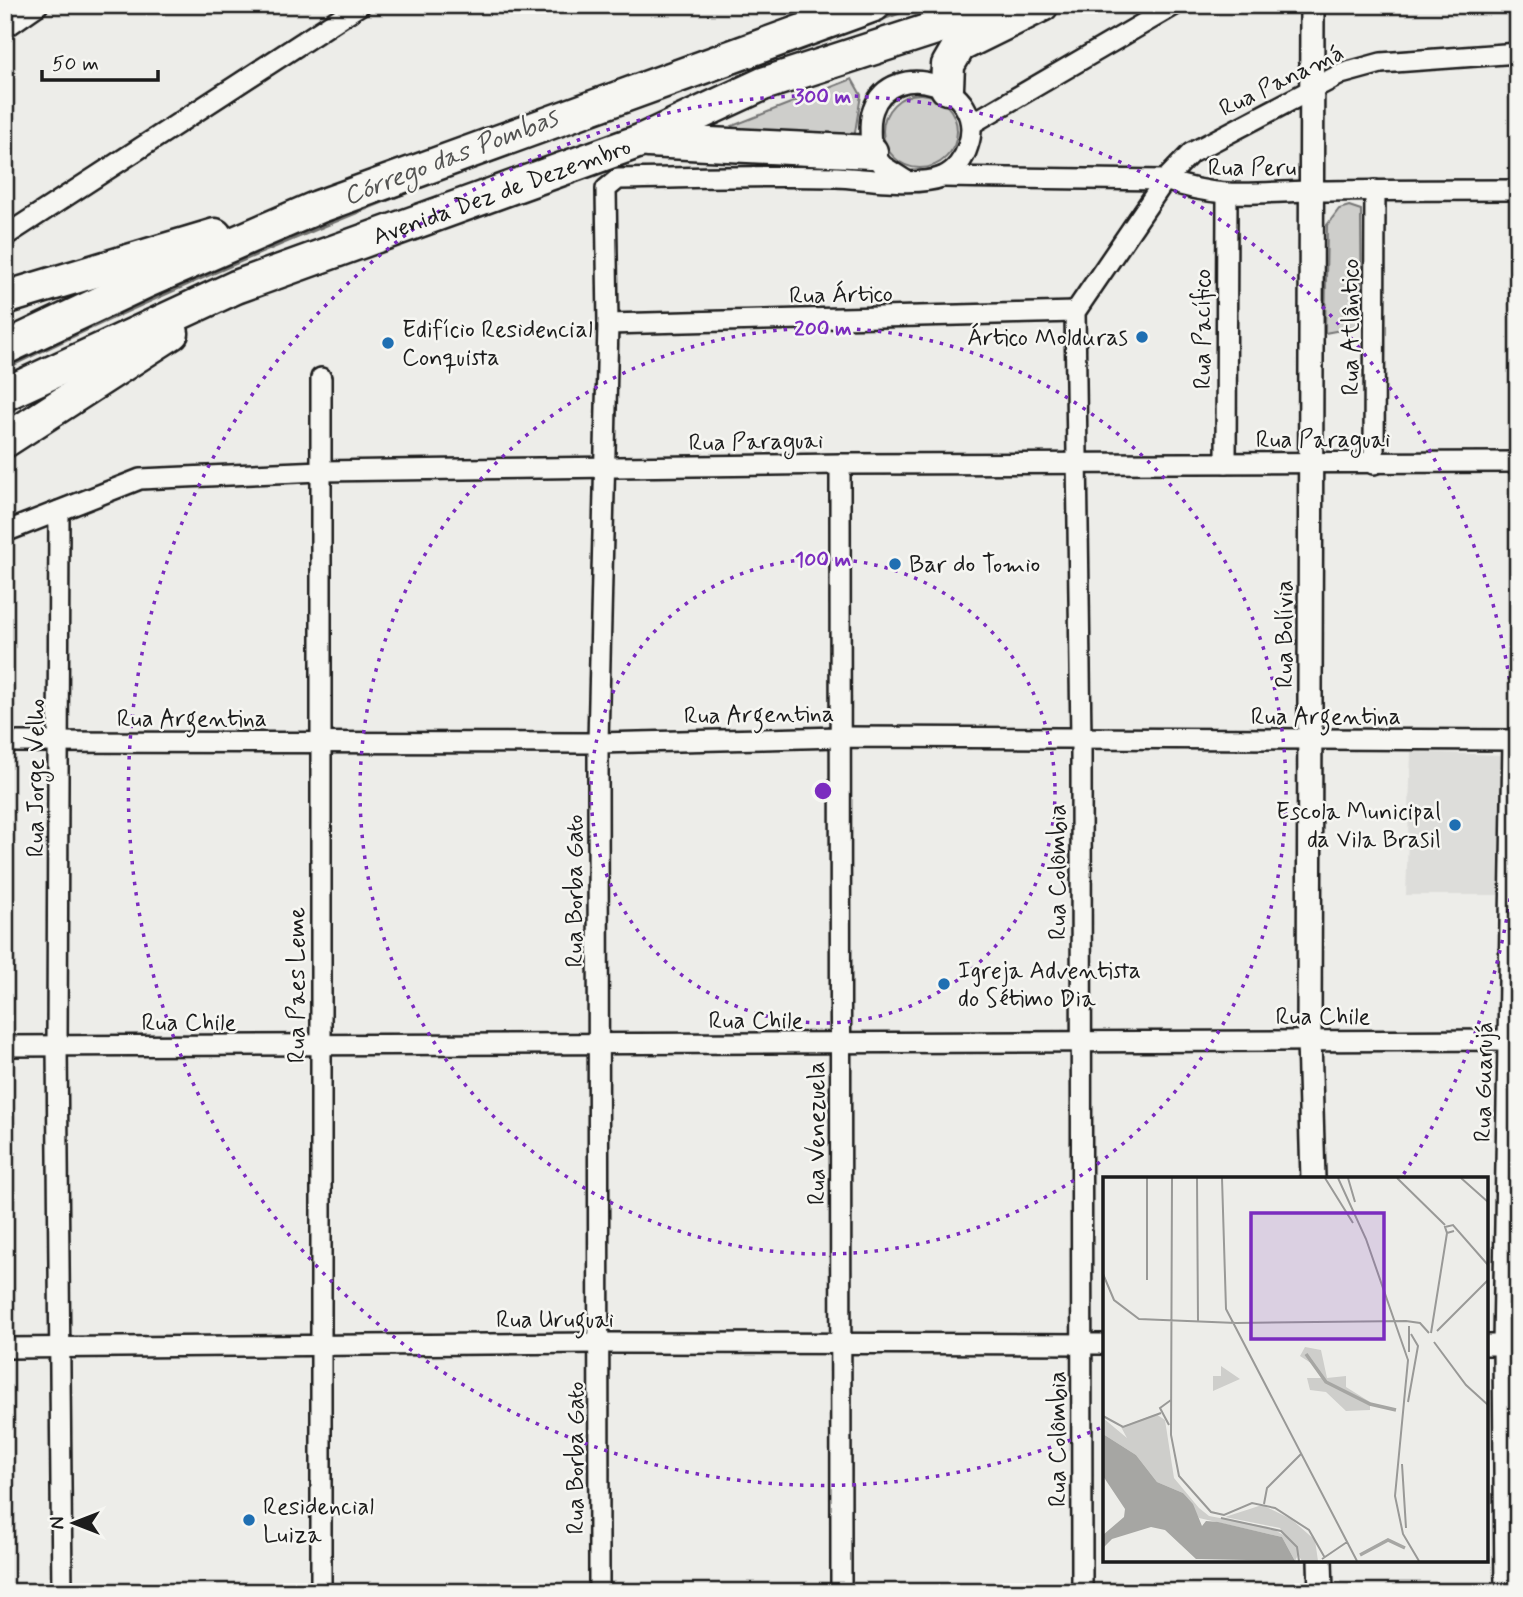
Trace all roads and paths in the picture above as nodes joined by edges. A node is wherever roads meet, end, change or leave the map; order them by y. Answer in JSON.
{"nodes":[{"id":1,"x":38,"y":5,"type":"edge"},
{"id":2,"x":360,"y":5,"type":"edge"},
{"id":3,"x":874,"y":5,"type":"edge"},
{"id":4,"x":1007,"y":5,"type":"edge"},
{"id":5,"x":1042,"y":5,"type":"edge"},
{"id":6,"x":1175,"y":5,"type":"edge"},
{"id":7,"x":1312,"y":5,"type":"edge"},
{"id":8,"x":5,"y":28,"type":"edge"},
{"id":9,"x":1518,"y":53,"type":"edge"},
{"id":10,"x":947,"y":88,"type":"junction"},
{"id":11,"x":1313,"y":89,"type":"junction"},
{"id":12,"x":971,"y":124,"type":"junction"},
{"id":13,"x":639,"y":141,"type":"junction"},
{"id":14,"x":872,"y":152,"type":"junction"},
{"id":15,"x":965,"y":156,"type":"junction"},
{"id":16,"x":988,"y":176,"type":"junction"},
{"id":17,"x":833,"y":177,"type":"junction"},
{"id":18,"x":943,"y":177,"type":"junction"},
{"id":19,"x":905,"y":180,"type":"junction"},
{"id":20,"x":1165,"y":180,"type":"junction"},
{"id":21,"x":1376,"y":190,"type":"junction"},
{"id":22,"x":1518,"y":190,"type":"edge"},
{"id":23,"x":1311,"y":191,"type":"junction"},
{"id":24,"x":1227,"y":195,"type":"junction"},
{"id":25,"x":318,"y":207,"type":"junction"},
{"id":26,"x":5,"y":236,"type":"edge"},
{"id":27,"x":236,"y":287,"type":"junction"},
{"id":28,"x":5,"y":298,"type":"edge"},
{"id":29,"x":1075,"y":312,"type":"junction"},
{"id":30,"x":608,"y":324,"type":"junction"},
{"id":31,"x":5,"y":348,"type":"edge"},
{"id":32,"x":321,"y":379,"type":"dead end"},
{"id":33,"x":5,"y":394,"type":"edge"},
{"id":34,"x":5,"y":441,"type":"edge"},
{"id":35,"x":1518,"y":462,"type":"edge"},
{"id":36,"x":1077,"y":463,"type":"junction"},
{"id":37,"x":1226,"y":463,"type":"junction"},
{"id":38,"x":1311,"y":463,"type":"junction"},
{"id":39,"x":840,"y":464,"type":"junction"},
{"id":40,"x":1374,"y":464,"type":"junction"},
{"id":41,"x":606,"y":469,"type":"junction"},
{"id":42,"x":321,"y":471,"type":"junction"},
{"id":43,"x":58,"y":511,"type":"junction"},
{"id":44,"x":5,"y":532,"type":"edge"},
{"id":45,"x":840,"y":737,"type":"junction"},
{"id":46,"x":1081,"y":739,"type":"junction"},
{"id":47,"x":1310,"y":740,"type":"junction"},
{"id":48,"x":1516,"y":741,"type":"edge"},
{"id":49,"x":5,"y":742,"type":"edge"},
{"id":50,"x":60,"y":742,"type":"junction"},
{"id":51,"x":321,"y":742,"type":"junction"},
{"id":52,"x":598,"y":743,"type":"junction"},
{"id":53,"x":1514,"y":967,"type":"edge"},
{"id":54,"x":1513,"y":1039,"type":"edge"},
{"id":55,"x":1309,"y":1040,"type":"junction"},
{"id":56,"x":1082,"y":1042,"type":"junction"},
{"id":57,"x":840,"y":1044,"type":"junction"},
{"id":58,"x":599,"y":1045,"type":"junction"},
{"id":59,"x":5,"y":1046,"type":"edge"},
{"id":60,"x":321,"y":1046,"type":"junction"},
{"id":61,"x":57,"y":1047,"type":"junction"},
{"id":62,"x":1313,"y":1177,"type":"edge"},
{"id":63,"x":599,"y":1343,"type":"junction"},
{"id":64,"x":840,"y":1343,"type":"junction"},
{"id":65,"x":1081,"y":1344,"type":"junction"},
{"id":66,"x":1103,"y":1344,"type":"edge"},
{"id":67,"x":321,"y":1345,"type":"junction"},
{"id":68,"x":1502,"y":1345,"type":"edge"},
{"id":69,"x":5,"y":1348,"type":"edge"},
{"id":70,"x":58,"y":1348,"type":"junction"},
{"id":71,"x":1320,"y":1562,"type":"edge"},
{"id":72,"x":62,"y":1592,"type":"edge"},
{"id":73,"x":321,"y":1592,"type":"edge"},
{"id":74,"x":600,"y":1592,"type":"edge"},
{"id":75,"x":841,"y":1592,"type":"edge"},
{"id":76,"x":1082,"y":1592,"type":"edge"},
{"id":77,"x":1321,"y":1592,"type":"edge"},
{"id":78,"x":1505,"y":1592,"type":"edge"}],
"edges":[{"from":1,"to":8,"type":"street"},
{"from":2,"to":26,"type":"street"},
{"from":3,"to":25,"type":"highway","name":"Avenida Dez de Dezembro"},
{"from":4,"to":13,"type":"highway","name":"Avenida Dez de Dezembro"},
{"from":5,"to":10,"type":"highway"},
{"from":6,"to":12,"type":"street"},
{"from":7,"to":11,"type":"street","name":"Rua Bolívia"},
{"from":9,"to":11,"type":"street","name":"Rua Panamá"},
{"from":10,"to":12,"type":"street"},
{"from":10,"to":14,"type":"street"},
{"from":11,"to":20,"type":"street","name":"Rua Panamá"},
{"from":11,"to":23,"type":"street","name":"Rua Bolívia"},
{"from":12,"to":15,"type":"street"},
{"from":13,"to":14,"type":"highway"},
{"from":13,"to":27,"type":"highway","name":"Avenida Dez de Dezembro"},
{"from":14,"to":17,"type":"street"},
{"from":14,"to":19,"type":"street"},
{"from":15,"to":16,"type":"street"},
{"from":15,"to":18,"type":"street"},
{"from":16,"to":18,"type":"street","name":"Rua Peru"},
{"from":16,"to":20,"type":"street","name":"Rua Peru"},
{"from":17,"to":19,"type":"street"},
{"from":17,"to":30,"type":"street","name":"Rua Borba Gato"},
{"from":18,"to":19,"type":"street"},
{"from":20,"to":24,"type":"street","name":"Rua Peru"},
{"from":20,"to":29,"type":"street"},
{"from":21,"to":22,"type":"street","name":"Rua Peru"},
{"from":21,"to":23,"type":"street","name":"Rua Peru"},
{"from":21,"to":40,"type":"street","name":"Rua Atlântico"},
{"from":23,"to":24,"type":"street","name":"Rua Peru"},
{"from":23,"to":38,"type":"street","name":"Rua Bolívia"},
{"from":24,"to":37,"type":"street","name":"Rua Pacífico"},
{"from":25,"to":28,"type":"highway"},
{"from":25,"to":31,"type":"highway","name":"Avenida Dez de Dezembro"},
{"from":27,"to":33,"type":"highway","name":"Avenida Dez de Dezembro"},
{"from":27,"to":34,"type":"highway"},
{"from":29,"to":30,"type":"street","name":"Rua Ártico"},
{"from":29,"to":36,"type":"street","name":"Rua Colômbia"},
{"from":30,"to":41,"type":"street","name":"Rua Borba Gato"},
{"from":32,"to":42,"type":"street","name":"Rua Paes Leme"},
{"from":35,"to":40,"type":"street","name":"Rua Paraguai"},
{"from":36,"to":37,"type":"street","name":"Rua Paraguai"},
{"from":36,"to":39,"type":"street","name":"Rua Paraguai"},
{"from":36,"to":46,"type":"street","name":"Rua Colômbia"},
{"from":37,"to":38,"type":"street","name":"Rua Paraguai"},
{"from":38,"to":40,"type":"street","name":"Rua Paraguai"},
{"from":38,"to":47,"type":"street","name":"Rua Bolívia"},
{"from":39,"to":41,"type":"street","name":"Rua Paraguai"},
{"from":39,"to":45,"type":"street","name":"Rua Venezuela"},
{"from":41,"to":42,"type":"street","name":"Rua Paraguai"},
{"from":41,"to":52,"type":"street","name":"Rua Borba Gato"},
{"from":42,"to":43,"type":"street","name":"Rua Paraguai"},
{"from":42,"to":51,"type":"street","name":"Rua Paes Leme"},
{"from":43,"to":44,"type":"street","name":"Rua Paraguai"},
{"from":43,"to":50,"type":"street","name":"Rua Jorge Velho"},
{"from":45,"to":46,"type":"street","name":"Rua Argentina"},
{"from":45,"to":52,"type":"street","name":"Rua Argentina"},
{"from":45,"to":57,"type":"street","name":"Rua Venezuela"},
{"from":46,"to":47,"type":"street","name":"Rua Argentina"},
{"from":46,"to":56,"type":"street","name":"Rua Colômbia"},
{"from":47,"to":48,"type":"street","name":"Rua Argentina"},
{"from":47,"to":55,"type":"street","name":"Rua Bolívia"},
{"from":48,"to":53,"type":"street","name":"Rua Guarujá"},
{"from":49,"to":50,"type":"street","name":"Rua Argentina"},
{"from":50,"to":51,"type":"street","name":"Rua Argentina"},
{"from":50,"to":61,"type":"street","name":"Rua Jorge Velho"},
{"from":51,"to":52,"type":"street","name":"Rua Argentina"},
{"from":51,"to":60,"type":"street","name":"Rua Paes Leme"},
{"from":52,"to":58,"type":"street","name":"Rua Borba Gato"},
{"from":53,"to":54,"type":"street","name":"Rua Guarujá"},
{"from":54,"to":55,"type":"street","name":"Rua Chile"},
{"from":54,"to":68,"type":"street","name":"Rua Guarujá"},
{"from":55,"to":56,"type":"street","name":"Rua Chile"},
{"from":55,"to":62,"type":"street","name":"Rua Bolívia"},
{"from":56,"to":57,"type":"street","name":"Rua Chile"},
{"from":56,"to":65,"type":"street","name":"Rua Colômbia"},
{"from":57,"to":58,"type":"street","name":"Rua Chile"},
{"from":57,"to":64,"type":"street","name":"Rua Venezuela"},
{"from":58,"to":60,"type":"street","name":"Rua Chile"},
{"from":58,"to":63,"type":"street","name":"Rua Borba Gato"},
{"from":59,"to":61,"type":"street","name":"Rua Chile"},
{"from":60,"to":61,"type":"street","name":"Rua Chile"},
{"from":60,"to":67,"type":"street","name":"Rua Paes Leme"},
{"from":61,"to":70,"type":"street","name":"Rua Jorge Velho"},
{"from":63,"to":64,"type":"street","name":"Rua Uruguai"},
{"from":63,"to":67,"type":"street","name":"Rua Uruguai"},
{"from":63,"to":74,"type":"street","name":"Rua Borba Gato"},
{"from":64,"to":65,"type":"street","name":"Rua Uruguai"},
{"from":64,"to":75,"type":"street","name":"Rua Venezuela"},
{"from":65,"to":66,"type":"street","name":"Rua Uruguai"},
{"from":65,"to":76,"type":"street","name":"Rua Colômbia"},
{"from":67,"to":70,"type":"street","name":"Rua Uruguai"},
{"from":67,"to":73,"type":"street","name":"Rua Paes Leme"},
{"from":68,"to":78,"type":"street","name":"Rua Guarujá"},
{"from":69,"to":70,"type":"street","name":"Rua Uruguai"},
{"from":70,"to":72,"type":"street","name":"Rua Jorge Velho"},
{"from":71,"to":77,"type":"street"}]}
